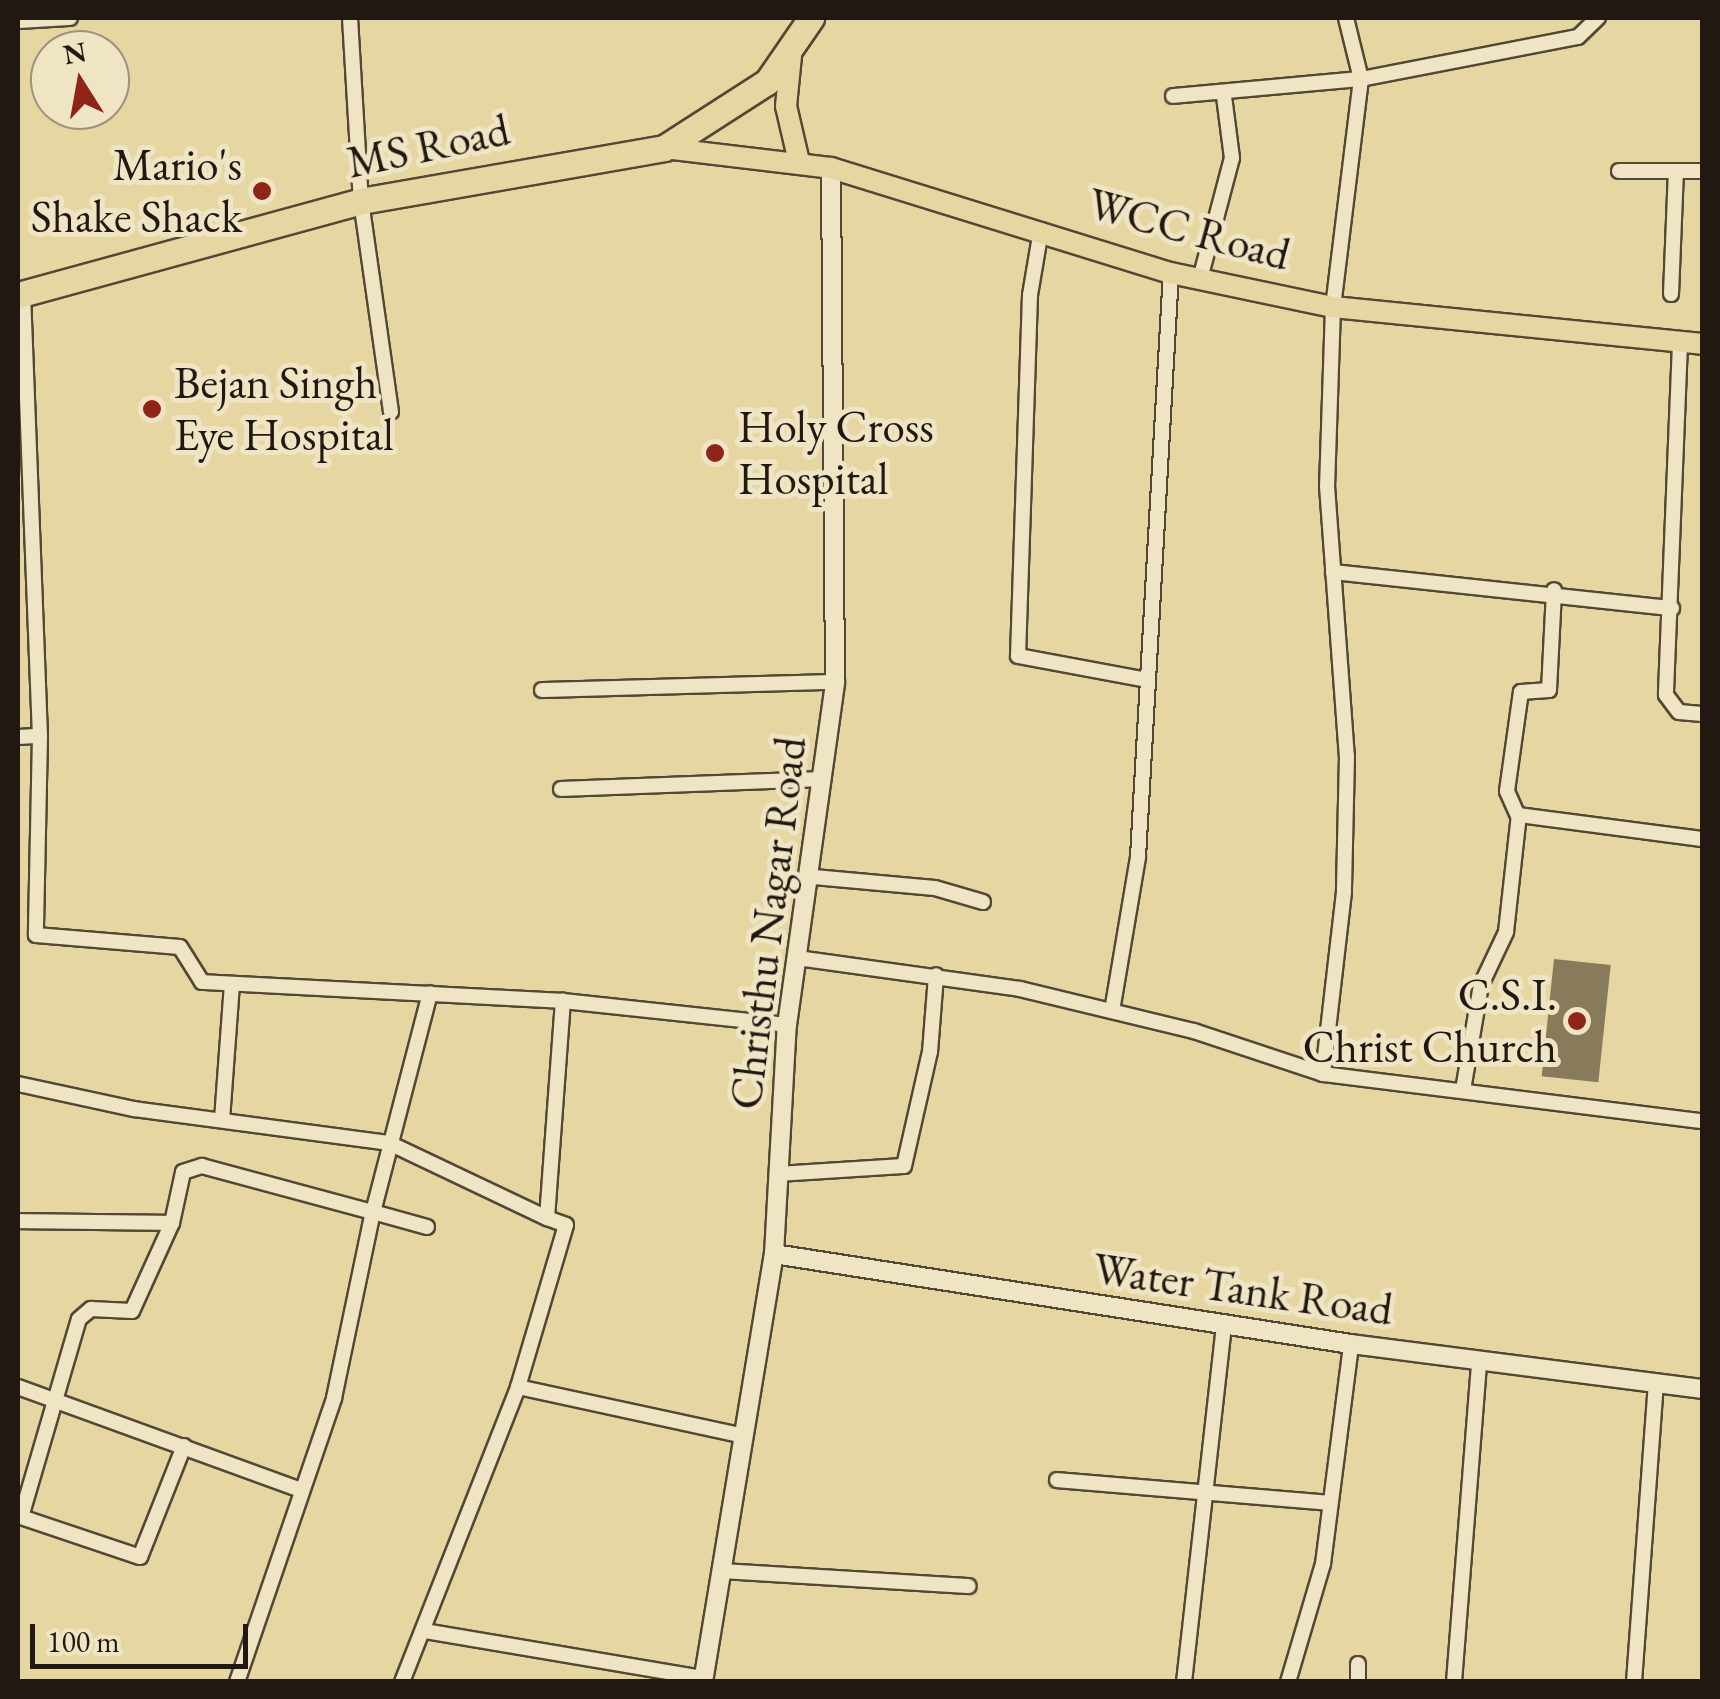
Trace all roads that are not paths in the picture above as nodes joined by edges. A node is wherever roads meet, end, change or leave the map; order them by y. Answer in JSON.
{"nodes":[{"id":1,"x":70,"y":18,"type":"edge"},
{"id":2,"x":350,"y":18,"type":"edge"},
{"id":3,"x":811,"y":18,"type":"edge"},
{"id":4,"x":1346,"y":18,"type":"edge"},
{"id":5,"x":1598,"y":18,"type":"edge"},
{"id":6,"x":18,"y":21,"type":"edge"},
{"id":7,"x":790,"y":56,"type":"junction"},
{"id":8,"x":1361,"y":79,"type":"junction"},
{"id":9,"x":1173,"y":96,"type":"dead end"},
{"id":10,"x":1224,"y":96,"type":"junction"},
{"id":11,"x":664,"y":148,"type":"junction"},
{"id":12,"x":799,"y":162,"type":"junction"},
{"id":13,"x":831,"y":168,"type":"junction"},
{"id":14,"x":1702,"y":170,"type":"edge"},
{"id":15,"x":1619,"y":171,"type":"dead end"},
{"id":16,"x":1676,"y":171,"type":"junction"},
{"id":17,"x":361,"y":201,"type":"junction"},
{"id":18,"x":1041,"y":230,"type":"junction"},
{"id":19,"x":1171,"y":273,"type":"junction"},
{"id":20,"x":1200,"y":279,"type":"junction"},
{"id":21,"x":20,"y":294,"type":"edge"},
{"id":22,"x":1671,"y":294,"type":"dead end"},
{"id":23,"x":1333,"y":307,"type":"junction"},
{"id":24,"x":1680,"y":343,"type":"junction"},
{"id":25,"x":1702,"y":344,"type":"edge"},
{"id":26,"x":391,"y":412,"type":"dead end"},
{"id":27,"x":21,"y":435,"type":"edge"},
{"id":28,"x":1333,"y":572,"type":"junction"},
{"id":29,"x":1554,"y":590,"type":"junction"},
{"id":30,"x":1672,"y":608,"type":"junction"},
{"id":31,"x":1148,"y":680,"type":"junction"},
{"id":32,"x":835,"y":682,"type":"junction"},
{"id":33,"x":542,"y":690,"type":"dead end"},
{"id":34,"x":1702,"y":714,"type":"edge"},
{"id":35,"x":40,"y":736,"type":"junction"},
{"id":36,"x":18,"y":737,"type":"edge"},
{"id":37,"x":823,"y":779,"type":"junction"},
{"id":38,"x":561,"y":789,"type":"dead end"},
{"id":39,"x":1518,"y":816,"type":"junction"},
{"id":40,"x":1702,"y":839,"type":"edge"},
{"id":41,"x":814,"y":877,"type":"junction"},
{"id":42,"x":983,"y":902,"type":"dead end"},
{"id":43,"x":797,"y":958,"type":"junction"},
{"id":44,"x":936,"y":975,"type":"junction"},
{"id":45,"x":232,"y":984,"type":"junction"},
{"id":46,"x":430,"y":993,"type":"junction"},
{"id":47,"x":563,"y":1001,"type":"junction"},
{"id":48,"x":1112,"y":1011,"type":"junction"},
{"id":49,"x":787,"y":1024,"type":"junction"},
{"id":50,"x":1323,"y":1074,"type":"junction"},
{"id":51,"x":18,"y":1084,"type":"edge"},
{"id":52,"x":1463,"y":1090,"type":"junction"},
{"id":53,"x":222,"y":1120,"type":"junction"},
{"id":54,"x":1702,"y":1121,"type":"edge"},
{"id":55,"x":389,"y":1143,"type":"junction"},
{"id":56,"x":777,"y":1174,"type":"junction"},
{"id":57,"x":373,"y":1212,"type":"junction"},
{"id":58,"x":546,"y":1218,"type":"junction"},
{"id":59,"x":18,"y":1221,"type":"edge"},
{"id":60,"x":172,"y":1223,"type":"junction"},
{"id":61,"x":427,"y":1228,"type":"dead end"},
{"id":62,"x":774,"y":1254,"type":"junction"},
{"id":63,"x":1224,"y":1325,"type":"junction"},
{"id":64,"x":1351,"y":1344,"type":"junction"},
{"id":65,"x":1479,"y":1361,"type":"junction"},
{"id":66,"x":1656,"y":1382,"type":"junction"},
{"id":67,"x":18,"y":1387,"type":"edge"},
{"id":68,"x":518,"y":1387,"type":"junction"},
{"id":69,"x":1702,"y":1389,"type":"edge"},
{"id":70,"x":56,"y":1399,"type":"junction"},
{"id":71,"x":744,"y":1436,"type":"junction"},
{"id":72,"x":184,"y":1446,"type":"junction"},
{"id":73,"x":1058,"y":1480,"type":"dead end"},
{"id":74,"x":301,"y":1490,"type":"junction"},
{"id":75,"x":1204,"y":1497,"type":"junction"},
{"id":76,"x":1330,"y":1503,"type":"junction"},
{"id":77,"x":722,"y":1571,"type":"junction"},
{"id":78,"x":969,"y":1586,"type":"dead end"},
{"id":79,"x":425,"y":1631,"type":"junction"},
{"id":80,"x":1358,"y":1664,"type":"dead end"},
{"id":81,"x":704,"y":1680,"type":"edge"},
{"id":82,"x":237,"y":1682,"type":"edge"},
{"id":83,"x":402,"y":1682,"type":"edge"},
{"id":84,"x":1184,"y":1682,"type":"edge"},
{"id":85,"x":1288,"y":1682,"type":"edge"},
{"id":86,"x":1358,"y":1682,"type":"edge"},
{"id":87,"x":1454,"y":1682,"type":"edge"},
{"id":88,"x":1634,"y":1682,"type":"edge"}],
"edges":[{"from":1,"to":6,"type":"street"},
{"from":2,"to":17,"type":"street"},
{"from":3,"to":7,"type":"highway","name":"MS Road"},
{"from":4,"to":8,"type":"street"},
{"from":5,"to":8,"type":"street"},
{"from":7,"to":11,"type":"highway","name":"MS Road"},
{"from":7,"to":12,"type":"main road"},
{"from":8,"to":10,"type":"street"},
{"from":8,"to":23,"type":"street"},
{"from":9,"to":10,"type":"street"},
{"from":10,"to":20,"type":"street"},
{"from":11,"to":12,"type":"main road","name":"WCC Road"},
{"from":11,"to":17,"type":"highway","name":"MS Road"},
{"from":12,"to":13,"type":"main road","name":"WCC Road"},
{"from":13,"to":18,"type":"main road","name":"WCC Road"},
{"from":13,"to":32,"type":"street","name":"Christhu Nagar Road"},
{"from":14,"to":16,"type":"street"},
{"from":15,"to":16,"type":"street"},
{"from":16,"to":22,"type":"street"},
{"from":17,"to":21,"type":"highway","name":"MS Road"},
{"from":17,"to":26,"type":"street"},
{"from":18,"to":19,"type":"main road","name":"WCC Road"},
{"from":18,"to":31,"type":"street"},
{"from":19,"to":20,"type":"main road","name":"WCC Road"},
{"from":19,"to":31,"type":"street"},
{"from":20,"to":23,"type":"main road","name":"WCC Road"},
{"from":21,"to":27,"type":"street"},
{"from":23,"to":24,"type":"main road","name":"WCC Road"},
{"from":23,"to":28,"type":"street"},
{"from":24,"to":25,"type":"main road","name":"WCC Road"},
{"from":24,"to":30,"type":"street"},
{"from":27,"to":35,"type":"street"},
{"from":28,"to":29,"type":"street"},
{"from":28,"to":50,"type":"street"},
{"from":29,"to":30,"type":"street"},
{"from":29,"to":39,"type":"street"},
{"from":30,"to":34,"type":"street"},
{"from":31,"to":48,"type":"street"},
{"from":32,"to":33,"type":"street"},
{"from":32,"to":37,"type":"street","name":"Christhu Nagar Road"},
{"from":35,"to":36,"type":"street"},
{"from":35,"to":45,"type":"street"},
{"from":37,"to":38,"type":"street"},
{"from":37,"to":41,"type":"street","name":"Christhu Nagar Road"},
{"from":39,"to":40,"type":"street"},
{"from":39,"to":52,"type":"street"},
{"from":41,"to":42,"type":"street"},
{"from":41,"to":43,"type":"street","name":"Christhu Nagar Road"},
{"from":43,"to":44,"type":"street"},
{"from":43,"to":49,"type":"street","name":"Christhu Nagar Road"},
{"from":44,"to":48,"type":"street"},
{"from":44,"to":56,"type":"street"},
{"from":45,"to":46,"type":"street"},
{"from":45,"to":53,"type":"street"},
{"from":46,"to":47,"type":"street"},
{"from":46,"to":55,"type":"street"},
{"from":47,"to":49,"type":"street"},
{"from":47,"to":58,"type":"street"},
{"from":48,"to":50,"type":"street"},
{"from":49,"to":56,"type":"street","name":"Christhu Nagar Road"},
{"from":50,"to":52,"type":"street"},
{"from":51,"to":53,"type":"street"},
{"from":52,"to":54,"type":"street"},
{"from":53,"to":55,"type":"street"},
{"from":55,"to":57,"type":"street"},
{"from":55,"to":58,"type":"street"},
{"from":56,"to":62,"type":"street","name":"Christhu Nagar Road"},
{"from":57,"to":60,"type":"street"},
{"from":57,"to":61,"type":"street"},
{"from":57,"to":74,"type":"street"},
{"from":58,"to":68,"type":"street"},
{"from":59,"to":60,"type":"street"},
{"from":60,"to":70,"type":"street"},
{"from":62,"to":63,"type":"street","name":"Water Tank Road"},
{"from":62,"to":71,"type":"street","name":"Christhu Nagar Road"},
{"from":63,"to":64,"type":"street","name":"Water Tank Road"},
{"from":63,"to":75,"type":"street"},
{"from":64,"to":65,"type":"street","name":"Water Tank Road"},
{"from":64,"to":76,"type":"street"},
{"from":65,"to":66,"type":"street","name":"Water Tank Road"},
{"from":65,"to":87,"type":"street"},
{"from":66,"to":69,"type":"street","name":"Water Tank Road"},
{"from":66,"to":88,"type":"street"},
{"from":67,"to":70,"type":"street"},
{"from":68,"to":71,"type":"street"},
{"from":68,"to":79,"type":"street"},
{"from":70,"to":72,"type":"street"},
{"from":70,"to":72,"type":"street"},
{"from":71,"to":77,"type":"street","name":"Christhu Nagar Road"},
{"from":72,"to":74,"type":"street"},
{"from":73,"to":75,"type":"street"},
{"from":74,"to":82,"type":"street"},
{"from":75,"to":76,"type":"street"},
{"from":75,"to":84,"type":"street"},
{"from":76,"to":85,"type":"street"},
{"from":77,"to":78,"type":"street"},
{"from":77,"to":81,"type":"street","name":"Christhu Nagar Road"},
{"from":79,"to":81,"type":"street"},
{"from":79,"to":83,"type":"street"},
{"from":80,"to":86,"type":"street"}]}
